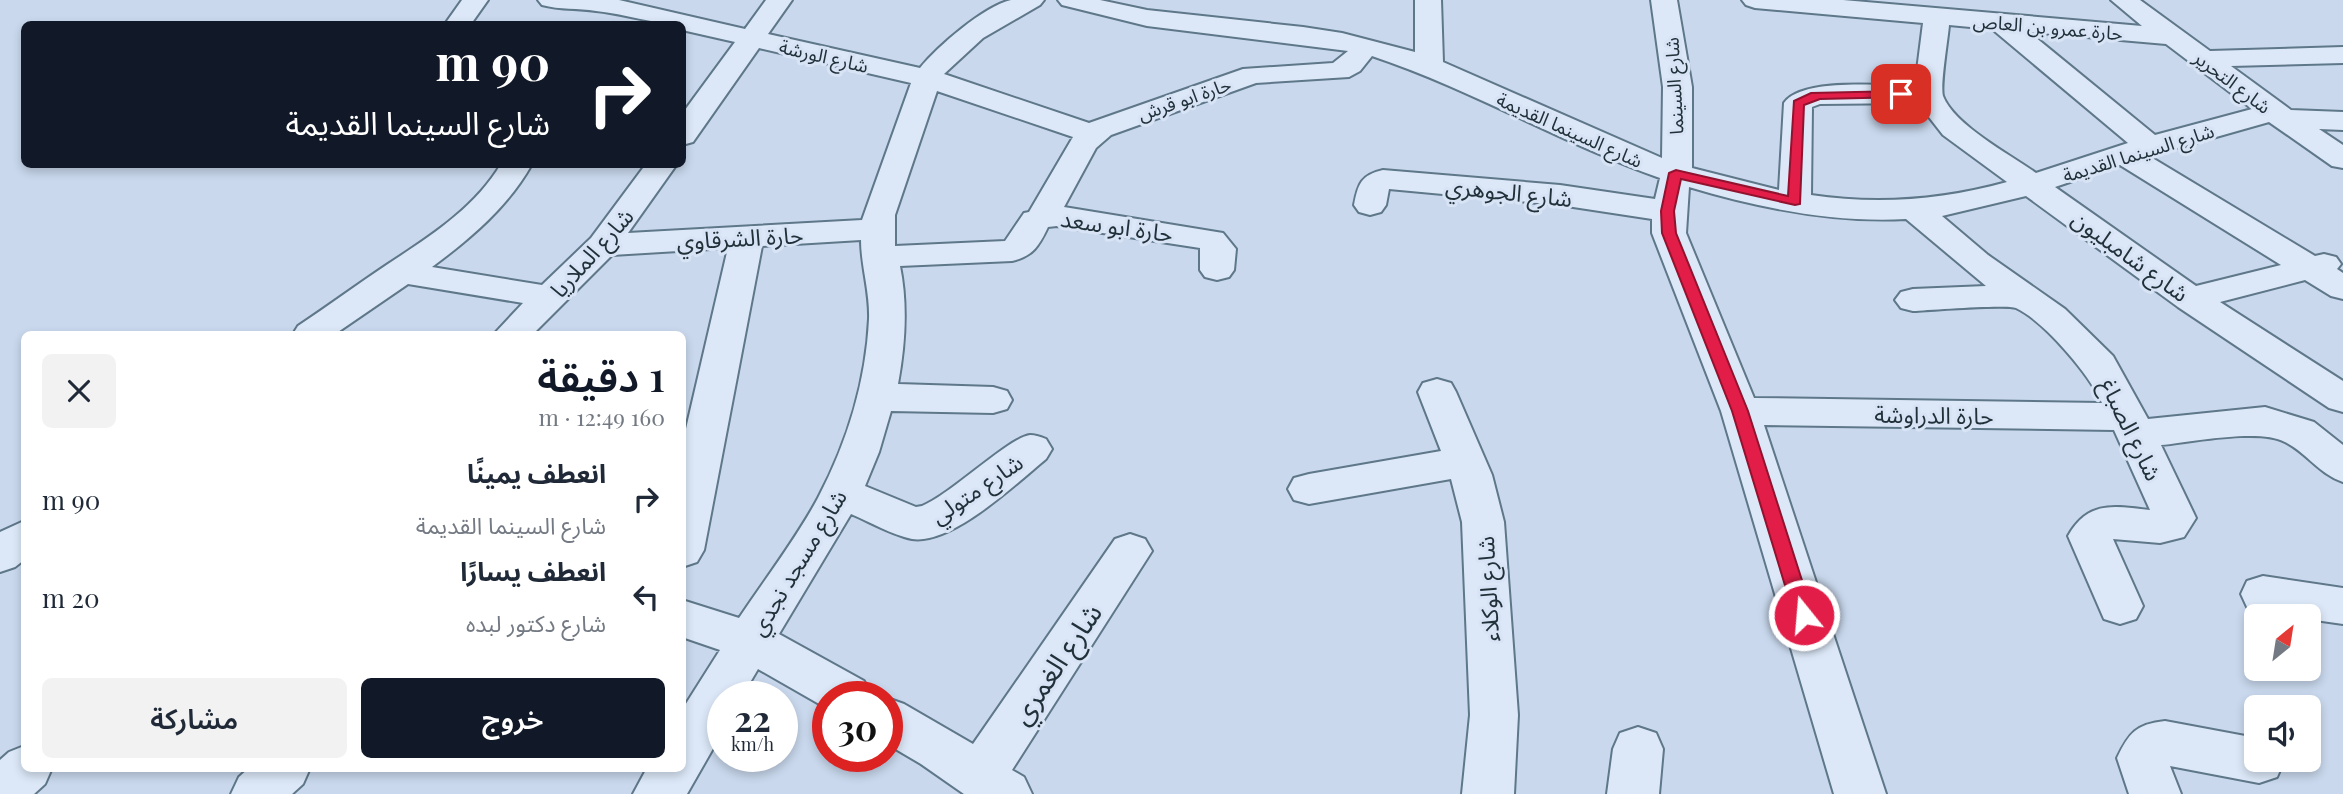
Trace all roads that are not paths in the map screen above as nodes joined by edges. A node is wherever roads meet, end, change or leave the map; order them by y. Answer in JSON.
{"nodes":[{"id":1,"x":475,"y":0,"type":"edge"},
{"id":2,"x":551,"y":0,"type":"edge"},
{"id":3,"x":779,"y":0,"type":"edge"},
{"id":4,"x":1031,"y":0,"type":"edge"},
{"id":5,"x":1071,"y":0,"type":"edge"},
{"id":6,"x":1249,"y":0,"type":"edge"},
{"id":7,"x":1428,"y":0,"type":"edge"},
{"id":8,"x":1664,"y":0,"type":"edge"},
{"id":9,"x":1755,"y":0,"type":"edge"},
{"id":10,"x":2124,"y":0,"type":"edge"},
{"id":11,"x":582,"y":1,"type":"edge"},
{"id":12,"x":1822,"y":3,"type":"edge"},
{"id":13,"x":1937,"y":16,"type":"junction"},
{"id":14,"x":460,"y":21,"type":"edge"},
{"id":15,"x":565,"y":21,"type":"edge"},
{"id":16,"x":674,"y":21,"type":"edge"},
{"id":17,"x":2000,"y":22,"type":"junction"},
{"id":18,"x":686,"y":24,"type":"edge"},
{"id":19,"x":1236,"y":27,"type":"junction"},
{"id":20,"x":2174,"y":37,"type":"junction"},
{"id":21,"x":752,"y":38,"type":"junction"},
{"id":22,"x":1366,"y":47,"type":"junction"},
{"id":23,"x":2343,"y":55,"type":"edge"},
{"id":24,"x":2204,"y":59,"type":"junction"},
{"id":25,"x":1429,"y":66,"type":"junction"},
{"id":26,"x":927,"y":78,"type":"junction"},
{"id":27,"x":1928,"y":94,"type":"junction"},
{"id":28,"x":2279,"y":115,"type":"junction"},
{"id":29,"x":2343,"y":121,"type":"edge"},
{"id":30,"x":686,"y":130,"type":"edge"},
{"id":31,"x":1093,"y":134,"type":"junction"},
{"id":32,"x":2137,"y":150,"type":"junction"},
{"id":33,"x":2343,"y":159,"type":"edge"},
{"id":34,"x":515,"y":168,"type":"edge"},
{"id":35,"x":659,"y":168,"type":"edge"},
{"id":36,"x":2033,"y":184,"type":"junction"},
{"id":37,"x":1671,"y":192,"type":"junction"},
{"id":38,"x":1795,"y":201,"type":"junction"},
{"id":39,"x":1370,"y":205,"type":"dead end"},
{"id":40,"x":1914,"y":209,"type":"junction"},
{"id":41,"x":1042,"y":217,"type":"junction"},
{"id":42,"x":747,"y":237,"type":"junction"},
{"id":43,"x":879,"y":243,"type":"junction"},
{"id":44,"x":603,"y":245,"type":"junction"},
{"id":45,"x":2343,"y":260,"type":"edge"},
{"id":46,"x":2309,"y":268,"type":"junction"},
{"id":47,"x":1217,"y":270,"type":"dead end"},
{"id":48,"x":399,"y":272,"type":"junction"},
{"id":49,"x":2343,"y":288,"type":"edge"},
{"id":50,"x":2023,"y":295,"type":"junction"},
{"id":51,"x":551,"y":297,"type":"junction"},
{"id":52,"x":2190,"y":299,"type":"junction"},
{"id":53,"x":1913,"y":300,"type":"dead end"},
{"id":54,"x":315,"y":331,"type":"edge"},
{"id":55,"x":515,"y":331,"type":"edge"},
{"id":56,"x":1437,"y":391,"type":"dead end"},
{"id":57,"x":876,"y":397,"type":"junction"},
{"id":58,"x":2343,"y":399,"type":"edge"},
{"id":59,"x":993,"y":400,"type":"dead end"},
{"id":60,"x":1740,"y":411,"type":"junction"},
{"id":61,"x":695,"y":421,"type":"edge"},
{"id":62,"x":2131,"y":426,"type":"junction"},
{"id":63,"x":1032,"y":449,"type":"dead end"},
{"id":64,"x":1465,"y":461,"type":"junction"},
{"id":65,"x":2343,"y":467,"type":"edge"},
{"id":66,"x":1310,"y":489,"type":"dead end"},
{"id":67,"x":841,"y":493,"type":"junction"},
{"id":68,"x":686,"y":510,"type":"edge"},
{"id":69,"x":21,"y":539,"type":"edge"},
{"id":70,"x":1130,"y":551,"type":"dead end"},
{"id":71,"x":0,"y":555,"type":"edge"},
{"id":72,"x":2263,"y":594,"type":"dead end"},
{"id":73,"x":2120,"y":606,"type":"dead end"},
{"id":74,"x":2343,"y":606,"type":"edge"},
{"id":75,"x":686,"y":619,"type":"edge"},
{"id":76,"x":750,"y":641,"type":"junction"},
{"id":77,"x":821,"y":681,"type":"edge"},
{"id":78,"x":903,"y":728,"type":"edge"},
{"id":79,"x":686,"y":748,"type":"edge"},
{"id":80,"x":2244,"y":758,"type":"edge"},
{"id":81,"x":22,"y":772,"type":"edge"},
{"id":82,"x":281,"y":772,"type":"edge"},
{"id":83,"x":672,"y":772,"type":"edge"},
{"id":84,"x":993,"y":785,"type":"edge"},
{"id":85,"x":0,"y":792,"type":"edge"},
{"id":86,"x":257,"y":794,"type":"edge"},
{"id":87,"x":659,"y":794,"type":"edge"},
{"id":88,"x":1488,"y":794,"type":"edge"},
{"id":89,"x":1860,"y":794,"type":"edge"},
{"id":90,"x":2155,"y":794,"type":"edge"}],
"edges":[{"from":1,"to":14,"type":"street"},
{"from":2,"to":11,"type":"street","name":"شارع الورشة"},
{"from":3,"to":21,"type":"street"},
{"from":4,"to":26,"type":"street","name":"شارع مسجد نجدي"},
{"from":5,"to":19,"type":"street","name":"شارع السينما القديمة"},
{"from":6,"to":19,"type":"street"},
{"from":7,"to":25,"type":"street"},
{"from":8,"to":37,"type":"street","name":"شارع السينما"},
{"from":9,"to":12,"type":"street","name":"حارة عمرو بن العاص"},
{"from":10,"to":20,"type":"street","name":"شارع التحرير"},
{"from":11,"to":15,"type":"street"},
{"from":11,"to":16,"type":"street","name":"شارع الورشة"},
{"from":12,"to":13,"type":"street","name":"حارة عمرو بن العاص"},
{"from":13,"to":17,"type":"street","name":"حارة عمرو بن العاص"},
{"from":13,"to":27,"type":"street"},
{"from":17,"to":20,"type":"street","name":"حارة عمرو بن العاص"},
{"from":17,"to":32,"type":"street"},
{"from":18,"to":21,"type":"street","name":"شارع الورشة"},
{"from":19,"to":22,"type":"street","name":"شارع السينما القديمة"},
{"from":20,"to":24,"type":"street","name":"شارع التحرير"},
{"from":21,"to":26,"type":"street","name":"شارع الورشة"},
{"from":21,"to":30,"type":"street"},
{"from":22,"to":25,"type":"street","name":"شارع السينما القديمة"},
{"from":22,"to":31,"type":"street","name":"حارة ابو قرش"},
{"from":23,"to":24,"type":"street"},
{"from":24,"to":28,"type":"street","name":"شارع التحرير"},
{"from":25,"to":37,"type":"street","name":"شارع السينما القديمة"},
{"from":26,"to":31,"type":"street","name":"شارع الورشة"},
{"from":26,"to":43,"type":"street","name":"شارع مسجد نجدي"},
{"from":27,"to":36,"type":"street","name":"شارع شامبليون"},
{"from":27,"to":38,"type":"street"},
{"from":28,"to":29,"type":"street","name":"شارع السينما القديمة"},
{"from":28,"to":32,"type":"street","name":"شارع السينما القديمة"},
{"from":28,"to":33,"type":"street","name":"شارع التحرير"},
{"from":31,"to":41,"type":"street","name":"حارة ابو قرش"},
{"from":32,"to":36,"type":"street","name":"شارع السينما القديمة"},
{"from":32,"to":46,"type":"street"},
{"from":34,"to":48,"type":"street"},
{"from":35,"to":44,"type":"street","name":"شارع الملاريا"},
{"from":36,"to":40,"type":"street","name":"شارع السينما القديمة"},
{"from":36,"to":52,"type":"street","name":"شارع شامبليون"},
{"from":37,"to":38,"type":"street","name":"شارع السينما القديمة"},
{"from":37,"to":39,"type":"street","name":"شارع الجوهري"},
{"from":37,"to":60,"type":"street","name":"شارع السينما"},
{"from":38,"to":40,"type":"street","name":"شارع السينما القديمة"},
{"from":40,"to":50,"type":"street","name":"شارع الصباغ"},
{"from":41,"to":43,"type":"street","name":"حارة ابو سعد"},
{"from":41,"to":47,"type":"street","name":"حارة ابو سعد"},
{"from":42,"to":43,"type":"street","name":"حارة الشرقاوي"},
{"from":42,"to":44,"type":"street","name":"حارة الشرقاوي"},
{"from":42,"to":61,"type":"street"},
{"from":43,"to":57,"type":"street","name":"شارع مسجد نجدي"},
{"from":44,"to":51,"type":"street","name":"شارع الملاريا"},
{"from":45,"to":46,"type":"street"},
{"from":46,"to":49,"type":"street"},
{"from":46,"to":52,"type":"street"},
{"from":48,"to":51,"type":"street"},
{"from":48,"to":54,"type":"street"},
{"from":50,"to":53,"type":"street"},
{"from":50,"to":62,"type":"street","name":"شارع الصباغ"},
{"from":51,"to":55,"type":"street","name":"شارع الملاريا"},
{"from":52,"to":58,"type":"street","name":"شارع شامبليون"},
{"from":56,"to":64,"type":"street","name":"شارع الوكلاء"},
{"from":57,"to":59,"type":"street"},
{"from":57,"to":67,"type":"street","name":"شارع مسجد نجدي"},
{"from":60,"to":62,"type":"street","name":"حارة الدراوشة"},
{"from":60,"to":89,"type":"street","name":"شارع السينما"},
{"from":61,"to":68,"type":"street"},
{"from":62,"to":65,"type":"street","name":"حارة الدراوشة"},
{"from":62,"to":73,"type":"street","name":"شارع الصباغ"},
{"from":63,"to":67,"type":"street","name":"شارع متولي"},
{"from":64,"to":66,"type":"street"},
{"from":64,"to":88,"type":"street","name":"شارع الوكلاء"},
{"from":67,"to":76,"type":"street","name":"شارع مسجد نجدي"},
{"from":69,"to":71,"type":"street"},
{"from":70,"to":84,"type":"street","name":"شارع الغمري"},
{"from":72,"to":74,"type":"street"},
{"from":75,"to":76,"type":"street"},
{"from":76,"to":77,"type":"street"},
{"from":76,"to":79,"type":"street","name":"شارع مسجد نجدي"},
{"from":78,"to":84,"type":"street"},
{"from":80,"to":90,"type":"street"},
{"from":81,"to":85,"type":"street"},
{"from":82,"to":86,"type":"street"},
{"from":83,"to":87,"type":"street"}]}
